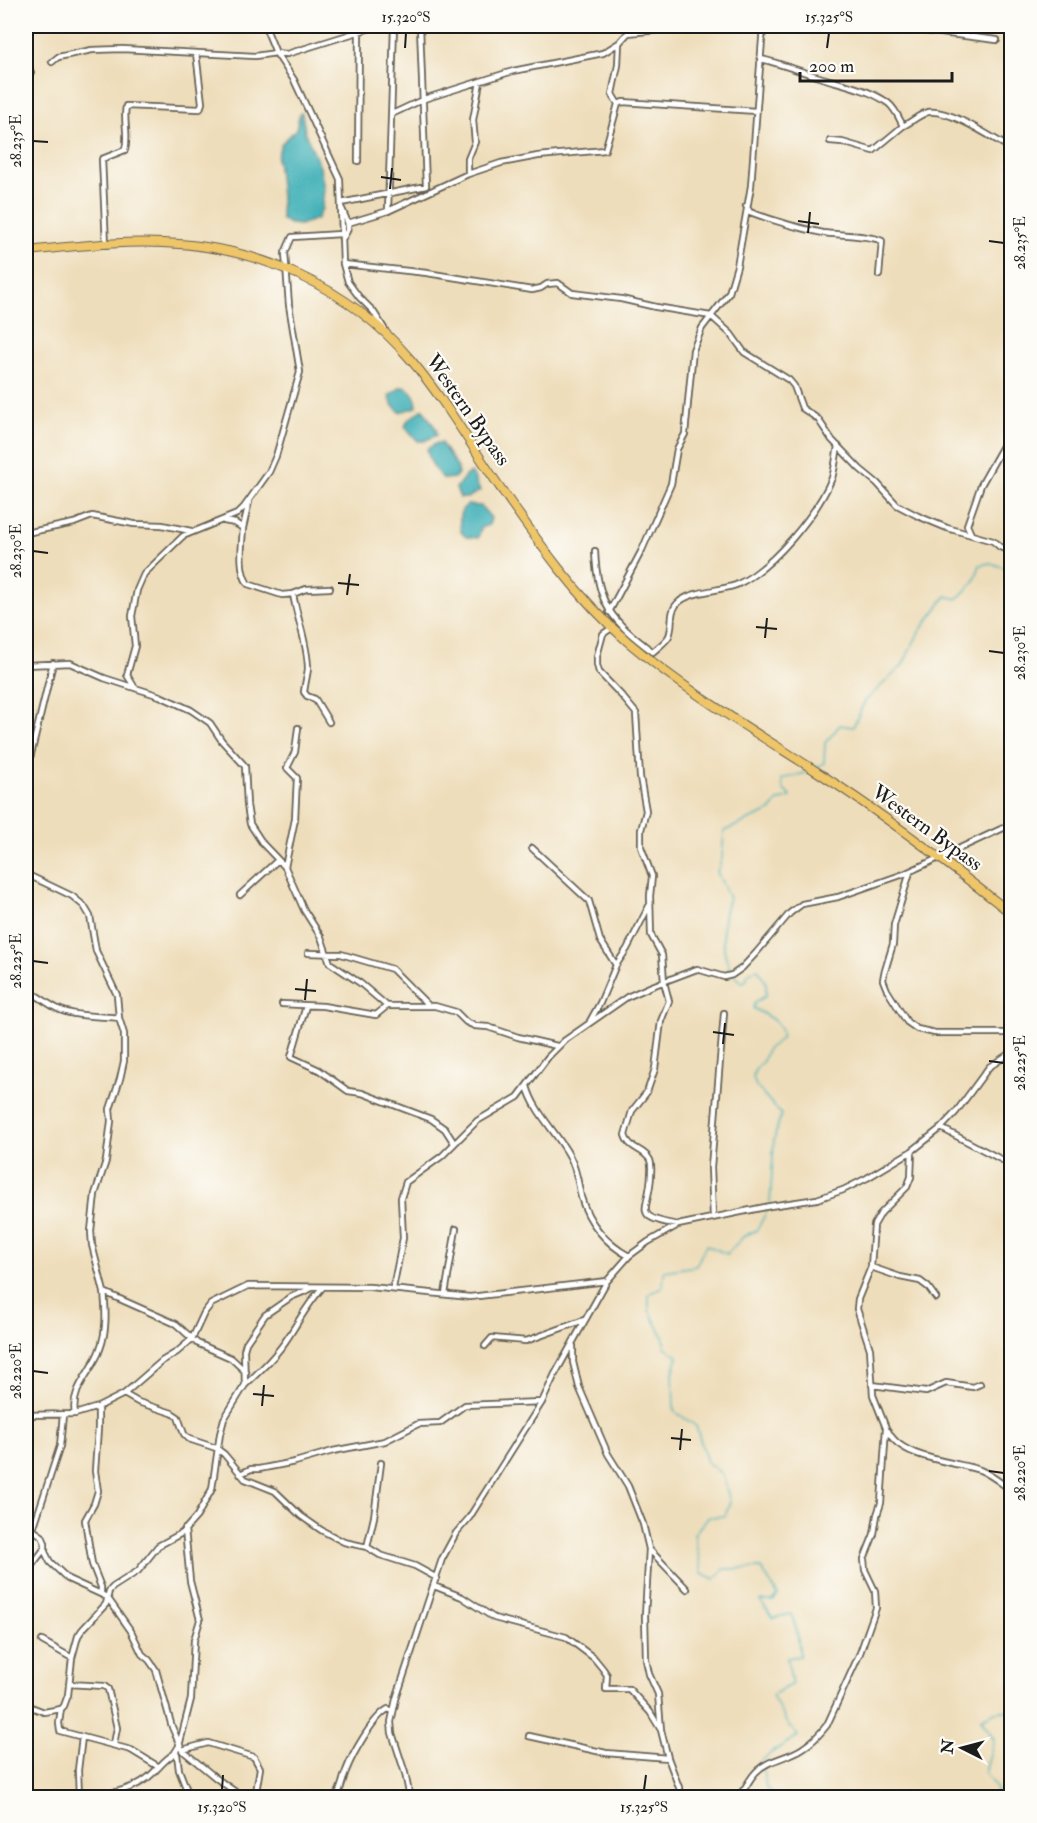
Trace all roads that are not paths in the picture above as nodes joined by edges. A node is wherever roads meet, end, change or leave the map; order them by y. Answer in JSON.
{"nodes":[{"id":1,"x":265,"y":26,"type":"edge"},
{"id":2,"x":377,"y":26,"type":"edge"},
{"id":3,"x":394,"y":26,"type":"edge"},
{"id":4,"x":420,"y":26,"type":"edge"},
{"id":5,"x":698,"y":26,"type":"edge"},
{"id":6,"x":763,"y":26,"type":"edge"},
{"id":7,"x":885,"y":26,"type":"edge"},
{"id":8,"x":359,"y":31,"type":"junction"},
{"id":9,"x":997,"y":40,"type":"dead end"},
{"id":10,"x":619,"y":43,"type":"junction"},
{"id":11,"x":196,"y":53,"type":"junction"},
{"id":12,"x":276,"y":53,"type":"junction"},
{"id":13,"x":761,"y":59,"type":"junction"},
{"id":14,"x":26,"y":60,"type":"edge"},
{"id":15,"x":52,"y":62,"type":"dead end"},
{"id":16,"x":26,"y":77,"type":"edge"},
{"id":17,"x":480,"y":82,"type":"junction"},
{"id":18,"x":424,"y":99,"type":"junction"},
{"id":19,"x":618,"y":104,"type":"junction"},
{"id":20,"x":756,"y":111,"type":"junction"},
{"id":21,"x":392,"y":114,"type":"junction"},
{"id":22,"x":903,"y":126,"type":"junction"},
{"id":23,"x":830,"y":141,"type":"dead end"},
{"id":24,"x":1011,"y":149,"type":"edge"},
{"id":25,"x":358,"y":160,"type":"dead end"},
{"id":26,"x":468,"y":174,"type":"junction"},
{"id":27,"x":390,"y":192,"type":"junction"},
{"id":28,"x":341,"y":205,"type":"junction"},
{"id":29,"x":746,"y":206,"type":"junction"},
{"id":30,"x":388,"y":211,"type":"junction"},
{"id":31,"x":348,"y":223,"type":"junction"},
{"id":32,"x":342,"y":236,"type":"junction"},
{"id":33,"x":106,"y":244,"type":"junction"},
{"id":34,"x":26,"y":251,"type":"edge"},
{"id":35,"x":343,"y":264,"type":"junction"},
{"id":36,"x":287,"y":268,"type":"junction"},
{"id":37,"x":879,"y":275,"type":"dead end"},
{"id":38,"x":711,"y":316,"type":"junction"},
{"id":39,"x":389,"y":336,"type":"junction"},
{"id":40,"x":1011,"y":430,"type":"edge"},
{"id":41,"x":838,"y":446,"type":"junction"},
{"id":42,"x":249,"y":500,"type":"junction"},
{"id":43,"x":224,"y":521,"type":"junction"},
{"id":44,"x":243,"y":528,"type":"junction"},
{"id":45,"x":194,"y":531,"type":"junction"},
{"id":46,"x":26,"y":533,"type":"edge"},
{"id":47,"x":971,"y":534,"type":"junction"},
{"id":48,"x":595,"y":551,"type":"dead end"},
{"id":49,"x":1011,"y":552,"type":"edge"},
{"id":50,"x":330,"y":588,"type":"dead end"},
{"id":51,"x":293,"y":594,"type":"junction"},
{"id":52,"x":609,"y":612,"type":"junction"},
{"id":53,"x":613,"y":627,"type":"junction"},
{"id":54,"x":53,"y":663,"type":"junction"},
{"id":55,"x":26,"y":665,"type":"edge"},
{"id":56,"x":127,"y":675,"type":"junction"},
{"id":57,"x":112,"y":681,"type":"junction"},
{"id":58,"x":135,"y":688,"type":"junction"},
{"id":59,"x":329,"y":722,"type":"dead end"},
{"id":60,"x":298,"y":728,"type":"dead end"},
{"id":61,"x":26,"y":775,"type":"edge"},
{"id":62,"x":1011,"y":824,"type":"edge"},
{"id":63,"x":532,"y":848,"type":"dead end"},
{"id":64,"x":940,"y":859,"type":"junction"},
{"id":65,"x":278,"y":860,"type":"junction"},
{"id":66,"x":285,"y":867,"type":"junction"},
{"id":67,"x":910,"y":871,"type":"junction"},
{"id":68,"x":26,"y":874,"type":"edge"},
{"id":69,"x":240,"y":895,"type":"dead end"},
{"id":70,"x":650,"y":904,"type":"junction"},
{"id":71,"x":1011,"y":914,"type":"edge"},
{"id":72,"x":308,"y":953,"type":"dead end"},
{"id":73,"x":326,"y":953,"type":"junction"},
{"id":74,"x":616,"y":965,"type":"junction"},
{"id":75,"x":664,"y":982,"type":"junction"},
{"id":76,"x":26,"y":990,"type":"edge"},
{"id":77,"x":282,"y":1004,"type":"dead end"},
{"id":78,"x":428,"y":1005,"type":"junction"},
{"id":79,"x":306,"y":1006,"type":"junction"},
{"id":80,"x":387,"y":1006,"type":"junction"},
{"id":81,"x":724,"y":1013,"type":"dead end"},
{"id":82,"x":119,"y":1018,"type":"junction"},
{"id":83,"x":588,"y":1023,"type":"junction"},
{"id":84,"x":1011,"y":1033,"type":"edge"},
{"id":85,"x":557,"y":1046,"type":"junction"},
{"id":86,"x":1011,"y":1052,"type":"edge"},
{"id":87,"x":527,"y":1085,"type":"junction"},
{"id":88,"x":941,"y":1128,"type":"junction"},
{"id":89,"x":454,"y":1143,"type":"junction"},
{"id":90,"x":912,"y":1151,"type":"junction"},
{"id":91,"x":1011,"y":1166,"type":"edge"},
{"id":92,"x":713,"y":1216,"type":"junction"},
{"id":93,"x":678,"y":1225,"type":"junction"},
{"id":94,"x":456,"y":1228,"type":"dead end"},
{"id":95,"x":629,"y":1256,"type":"junction"},
{"id":96,"x":871,"y":1267,"type":"junction"},
{"id":97,"x":607,"y":1281,"type":"junction"},
{"id":98,"x":324,"y":1287,"type":"junction"},
{"id":99,"x":314,"y":1288,"type":"junction"},
{"id":100,"x":393,"y":1288,"type":"junction"},
{"id":101,"x":105,"y":1292,"type":"junction"},
{"id":102,"x":445,"y":1294,"type":"junction"},
{"id":103,"x":936,"y":1298,"type":"dead end"},
{"id":104,"x":584,"y":1320,"type":"junction"},
{"id":105,"x":192,"y":1339,"type":"junction"},
{"id":106,"x":573,"y":1343,"type":"junction"},
{"id":107,"x":485,"y":1346,"type":"dead end"},
{"id":108,"x":246,"y":1372,"type":"junction"},
{"id":109,"x":980,"y":1384,"type":"dead end"},
{"id":110,"x":245,"y":1385,"type":"junction"},
{"id":111,"x":872,"y":1385,"type":"junction"},
{"id":112,"x":124,"y":1394,"type":"junction"},
{"id":113,"x":542,"y":1402,"type":"junction"},
{"id":114,"x":98,"y":1407,"type":"junction"},
{"id":115,"x":75,"y":1414,"type":"junction"},
{"id":116,"x":26,"y":1415,"type":"edge"},
{"id":117,"x":63,"y":1415,"type":"junction"},
{"id":118,"x":886,"y":1428,"type":"junction"},
{"id":119,"x":219,"y":1450,"type":"junction"},
{"id":120,"x":381,"y":1463,"type":"dead end"},
{"id":121,"x":240,"y":1474,"type":"junction"},
{"id":122,"x":1011,"y":1491,"type":"edge"},
{"id":123,"x":26,"y":1525,"type":"edge"},
{"id":124,"x":33,"y":1529,"type":"junction"},
{"id":125,"x":185,"y":1529,"type":"junction"},
{"id":126,"x":367,"y":1547,"type":"junction"},
{"id":127,"x":45,"y":1548,"type":"junction"},
{"id":128,"x":649,"y":1550,"type":"junction"},
{"id":129,"x":26,"y":1573,"type":"edge"},
{"id":130,"x":437,"y":1578,"type":"junction"},
{"id":131,"x":434,"y":1586,"type":"junction"},
{"id":132,"x":687,"y":1589,"type":"dead end"},
{"id":133,"x":101,"y":1594,"type":"junction"},
{"id":134,"x":107,"y":1597,"type":"junction"},
{"id":135,"x":42,"y":1641,"type":"dead end"},
{"id":136,"x":72,"y":1658,"type":"junction"},
{"id":137,"x":69,"y":1684,"type":"junction"},
{"id":138,"x":26,"y":1705,"type":"edge"},
{"id":139,"x":659,"y":1705,"type":"junction"},
{"id":140,"x":62,"y":1709,"type":"junction"},
{"id":141,"x":393,"y":1711,"type":"junction"},
{"id":142,"x":650,"y":1712,"type":"junction"},
{"id":143,"x":661,"y":1730,"type":"junction"},
{"id":144,"x":529,"y":1736,"type":"dead end"},
{"id":145,"x":82,"y":1737,"type":"junction"},
{"id":146,"x":114,"y":1744,"type":"junction"},
{"id":147,"x":178,"y":1751,"type":"junction"},
{"id":148,"x":668,"y":1758,"type":"junction"},
{"id":149,"x":159,"y":1767,"type":"junction"},
{"id":150,"x":68,"y":1797,"type":"edge"},
{"id":151,"x":79,"y":1797,"type":"edge"},
{"id":152,"x":190,"y":1797,"type":"edge"},
{"id":153,"x":244,"y":1797,"type":"edge"},
{"id":154,"x":255,"y":1797,"type":"edge"},
{"id":155,"x":335,"y":1797,"type":"edge"},
{"id":156,"x":410,"y":1797,"type":"edge"},
{"id":157,"x":683,"y":1797,"type":"edge"},
{"id":158,"x":735,"y":1797,"type":"edge"}],
"edges":[{"from":1,"to":12,"type":"street"},
{"from":2,"to":8,"type":"street"},
{"from":3,"to":21,"type":"street"},
{"from":4,"to":18,"type":"street"},
{"from":5,"to":10,"type":"street"},
{"from":6,"to":13,"type":"street"},
{"from":7,"to":9,"type":"street"},
{"from":8,"to":12,"type":"street"},
{"from":8,"to":25,"type":"street"},
{"from":10,"to":17,"type":"street"},
{"from":10,"to":19,"type":"street"},
{"from":11,"to":12,"type":"street"},
{"from":11,"to":15,"type":"street"},
{"from":11,"to":33,"type":"street"},
{"from":12,"to":28,"type":"street"},
{"from":13,"to":20,"type":"street"},
{"from":13,"to":22,"type":"street"},
{"from":14,"to":16,"type":"street"},
{"from":17,"to":18,"type":"street"},
{"from":17,"to":26,"type":"street"},
{"from":18,"to":21,"type":"street"},
{"from":18,"to":27,"type":"street"},
{"from":19,"to":20,"type":"street"},
{"from":19,"to":26,"type":"street"},
{"from":20,"to":29,"type":"street"},
{"from":21,"to":27,"type":"street"},
{"from":22,"to":23,"type":"street"},
{"from":22,"to":24,"type":"street"},
{"from":26,"to":30,"type":"street"},
{"from":27,"to":28,"type":"street"},
{"from":27,"to":30,"type":"street"},
{"from":28,"to":31,"type":"street"},
{"from":28,"to":32,"type":"street"},
{"from":29,"to":37,"type":"street"},
{"from":29,"to":38,"type":"street"},
{"from":30,"to":31,"type":"street"},
{"from":31,"to":32,"type":"street"},
{"from":32,"to":35,"type":"street"},
{"from":32,"to":36,"type":"street"},
{"from":33,"to":34,"type":"main road","name":"Western Bypass"},
{"from":33,"to":36,"type":"main road","name":"Western Bypass"},
{"from":35,"to":38,"type":"street"},
{"from":35,"to":39,"type":"street"},
{"from":36,"to":39,"type":"main road","name":"Western Bypass"},
{"from":36,"to":42,"type":"street"},
{"from":38,"to":41,"type":"street"},
{"from":38,"to":52,"type":"street"},
{"from":39,"to":53,"type":"main road","name":"Western Bypass"},
{"from":40,"to":47,"type":"street"},
{"from":41,"to":47,"type":"street"},
{"from":41,"to":52,"type":"street"},
{"from":42,"to":43,"type":"street"},
{"from":42,"to":44,"type":"street"},
{"from":43,"to":44,"type":"street"},
{"from":43,"to":45,"type":"street"},
{"from":44,"to":51,"type":"street"},
{"from":45,"to":46,"type":"street"},
{"from":45,"to":56,"type":"street"},
{"from":47,"to":49,"type":"street"},
{"from":48,"to":52,"type":"street"},
{"from":50,"to":51,"type":"street"},
{"from":51,"to":59,"type":"street"},
{"from":53,"to":64,"type":"main road","name":"Western Bypass"},
{"from":53,"to":70,"type":"street"},
{"from":54,"to":55,"type":"street"},
{"from":54,"to":57,"type":"street"},
{"from":54,"to":61,"type":"street"},
{"from":56,"to":57,"type":"street"},
{"from":56,"to":58,"type":"street"},
{"from":57,"to":58,"type":"street"},
{"from":58,"to":65,"type":"street"},
{"from":60,"to":66,"type":"street"},
{"from":62,"to":64,"type":"street"},
{"from":63,"to":74,"type":"street"},
{"from":64,"to":67,"type":"street"},
{"from":64,"to":71,"type":"main road","name":"Western Bypass"},
{"from":65,"to":66,"type":"street"},
{"from":65,"to":69,"type":"street"},
{"from":66,"to":73,"type":"street"},
{"from":67,"to":75,"type":"street"},
{"from":67,"to":84,"type":"street"},
{"from":68,"to":82,"type":"street"},
{"from":70,"to":74,"type":"street"},
{"from":70,"to":75,"type":"street"},
{"from":72,"to":73,"type":"street"},
{"from":73,"to":78,"type":"street"},
{"from":73,"to":80,"type":"street"},
{"from":74,"to":83,"type":"street"},
{"from":75,"to":83,"type":"street"},
{"from":75,"to":93,"type":"street"},
{"from":76,"to":82,"type":"street"},
{"from":77,"to":79,"type":"street"},
{"from":78,"to":80,"type":"street"},
{"from":78,"to":85,"type":"street"},
{"from":79,"to":80,"type":"street"},
{"from":79,"to":89,"type":"street"},
{"from":81,"to":92,"type":"street"},
{"from":82,"to":101,"type":"street"},
{"from":83,"to":85,"type":"street"},
{"from":85,"to":87,"type":"street"},
{"from":86,"to":88,"type":"street"},
{"from":87,"to":89,"type":"street"},
{"from":87,"to":95,"type":"street"},
{"from":88,"to":90,"type":"street"},
{"from":88,"to":91,"type":"street"},
{"from":89,"to":100,"type":"street"},
{"from":90,"to":92,"type":"street"},
{"from":90,"to":96,"type":"street"},
{"from":92,"to":93,"type":"street"},
{"from":93,"to":95,"type":"street"},
{"from":94,"to":102,"type":"street"},
{"from":95,"to":97,"type":"street"},
{"from":96,"to":103,"type":"street"},
{"from":96,"to":111,"type":"street"},
{"from":97,"to":102,"type":"street"},
{"from":97,"to":104,"type":"street"},
{"from":98,"to":99,"type":"street"},
{"from":98,"to":100,"type":"street"},
{"from":98,"to":110,"type":"street"},
{"from":99,"to":105,"type":"street"},
{"from":99,"to":108,"type":"street"},
{"from":100,"to":102,"type":"street"},
{"from":101,"to":105,"type":"street"},
{"from":101,"to":115,"type":"street"},
{"from":104,"to":106,"type":"street"},
{"from":104,"to":107,"type":"street"},
{"from":105,"to":108,"type":"street"},
{"from":105,"to":112,"type":"street"},
{"from":106,"to":113,"type":"street"},
{"from":106,"to":128,"type":"street"},
{"from":108,"to":110,"type":"street"},
{"from":109,"to":111,"type":"street"},
{"from":110,"to":119,"type":"street"},
{"from":111,"to":118,"type":"street"},
{"from":112,"to":114,"type":"street"},
{"from":112,"to":119,"type":"street"},
{"from":113,"to":121,"type":"street"},
{"from":113,"to":130,"type":"street"},
{"from":114,"to":115,"type":"street"},
{"from":114,"to":133,"type":"street"},
{"from":115,"to":117,"type":"street"},
{"from":116,"to":117,"type":"street"},
{"from":117,"to":124,"type":"street"},
{"from":118,"to":122,"type":"street"},
{"from":118,"to":158,"type":"street"},
{"from":119,"to":121,"type":"street"},
{"from":119,"to":125,"type":"street"},
{"from":120,"to":126,"type":"street"},
{"from":121,"to":126,"type":"street"},
{"from":123,"to":124,"type":"street"},
{"from":124,"to":127,"type":"street"},
{"from":125,"to":134,"type":"street"},
{"from":125,"to":147,"type":"street"},
{"from":126,"to":130,"type":"street"},
{"from":127,"to":129,"type":"street"},
{"from":127,"to":133,"type":"street"},
{"from":128,"to":132,"type":"street"},
{"from":128,"to":139,"type":"street"},
{"from":130,"to":131,"type":"street"},
{"from":131,"to":141,"type":"street"},
{"from":131,"to":142,"type":"street"},
{"from":133,"to":134,"type":"street"},
{"from":134,"to":136,"type":"street"},
{"from":134,"to":147,"type":"street"},
{"from":135,"to":136,"type":"street"},
{"from":136,"to":137,"type":"street"},
{"from":137,"to":140,"type":"street"},
{"from":137,"to":146,"type":"street"},
{"from":138,"to":140,"type":"street"},
{"from":139,"to":142,"type":"street"},
{"from":139,"to":143,"type":"street"},
{"from":140,"to":145,"type":"street"},
{"from":141,"to":155,"type":"street"},
{"from":141,"to":156,"type":"street"},
{"from":142,"to":143,"type":"street"},
{"from":143,"to":148,"type":"street"},
{"from":144,"to":148,"type":"street"},
{"from":145,"to":146,"type":"street"},
{"from":145,"to":151,"type":"street"},
{"from":146,"to":149,"type":"street"},
{"from":147,"to":149,"type":"street"},
{"from":147,"to":152,"type":"street"},
{"from":147,"to":153,"type":"street"},
{"from":147,"to":154,"type":"street"},
{"from":148,"to":157,"type":"street"},
{"from":149,"to":151,"type":"street"},
{"from":150,"to":151,"type":"street"}]}
